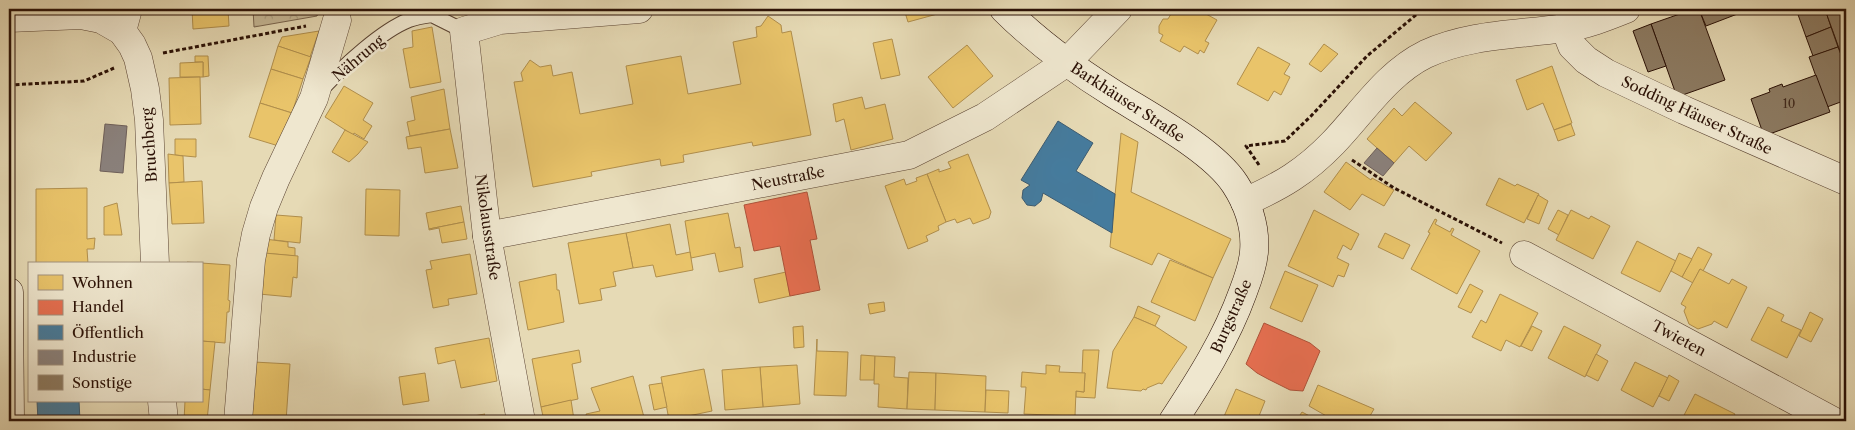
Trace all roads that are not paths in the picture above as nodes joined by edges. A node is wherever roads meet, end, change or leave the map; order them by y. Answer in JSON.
{"nodes":[{"id":1,"x":639,"y":9,"type":"edge"},
{"id":2,"x":1004,"y":9,"type":"edge"},
{"id":3,"x":1118,"y":9,"type":"edge"},
{"id":4,"x":1626,"y":9,"type":"edge"},
{"id":5,"x":9,"y":18,"type":"edge"},
{"id":6,"x":125,"y":20,"type":"edge"},
{"id":7,"x":336,"y":20,"type":"dead end"},
{"id":8,"x":1565,"y":28,"type":"junction"},
{"id":9,"x":464,"y":31,"type":"junction"},
{"id":10,"x":1067,"y":62,"type":"junction"},
{"id":11,"x":314,"y":98,"type":"junction"},
{"id":12,"x":1846,"y":181,"type":"edge"},
{"id":13,"x":1245,"y":202,"type":"junction"},
{"id":14,"x":487,"y":236,"type":"junction"},
{"id":15,"x":1524,"y":255,"type":"road end"},
{"id":16,"x":155,"y":262,"type":"edge"},
{"id":17,"x":9,"y":292,"type":"edge"},
{"id":18,"x":9,"y":356,"type":"edge"},
{"id":19,"x":162,"y":402,"type":"edge"},
{"id":20,"x":10,"y":421,"type":"edge"},
{"id":21,"x":164,"y":421,"type":"edge"},
{"id":22,"x":238,"y":421,"type":"edge"},
{"id":23,"x":520,"y":421,"type":"edge"},
{"id":24,"x":1173,"y":421,"type":"edge"},
{"id":25,"x":1833,"y":421,"type":"edge"}],
"edges":[{"from":1,"to":9,"type":"street"},
{"from":2,"to":10,"type":"street","name":"Barkhäuser Straße"},
{"from":3,"to":10,"type":"street","name":"Neustraße"},
{"from":4,"to":8,"type":"street"},
{"from":5,"to":6,"type":"street","name":"Bruchberg"},
{"from":6,"to":16,"type":"street","name":"Bruchberg"},
{"from":7,"to":11,"type":"street","name":"Nährung"},
{"from":8,"to":12,"type":"street","name":"Sodding Häuser Straße"},
{"from":8,"to":13,"type":"street"},
{"from":9,"to":11,"type":"lane","name":"Nährung"},
{"from":9,"to":14,"type":"street","name":"Nikolausstraße"},
{"from":10,"to":13,"type":"street","name":"Barkhäuser Straße"},
{"from":10,"to":14,"type":"street","name":"Neustraße"},
{"from":11,"to":22,"type":"street","name":"Nährung"},
{"from":13,"to":24,"type":"street","name":"Burgstraße"},
{"from":14,"to":23,"type":"street","name":"Nikolausstraße"},
{"from":15,"to":25,"type":"street","name":"Twieten"},
{"from":17,"to":18,"type":"street"},
{"from":18,"to":20,"type":"street"},
{"from":19,"to":21,"type":"street"}]}
